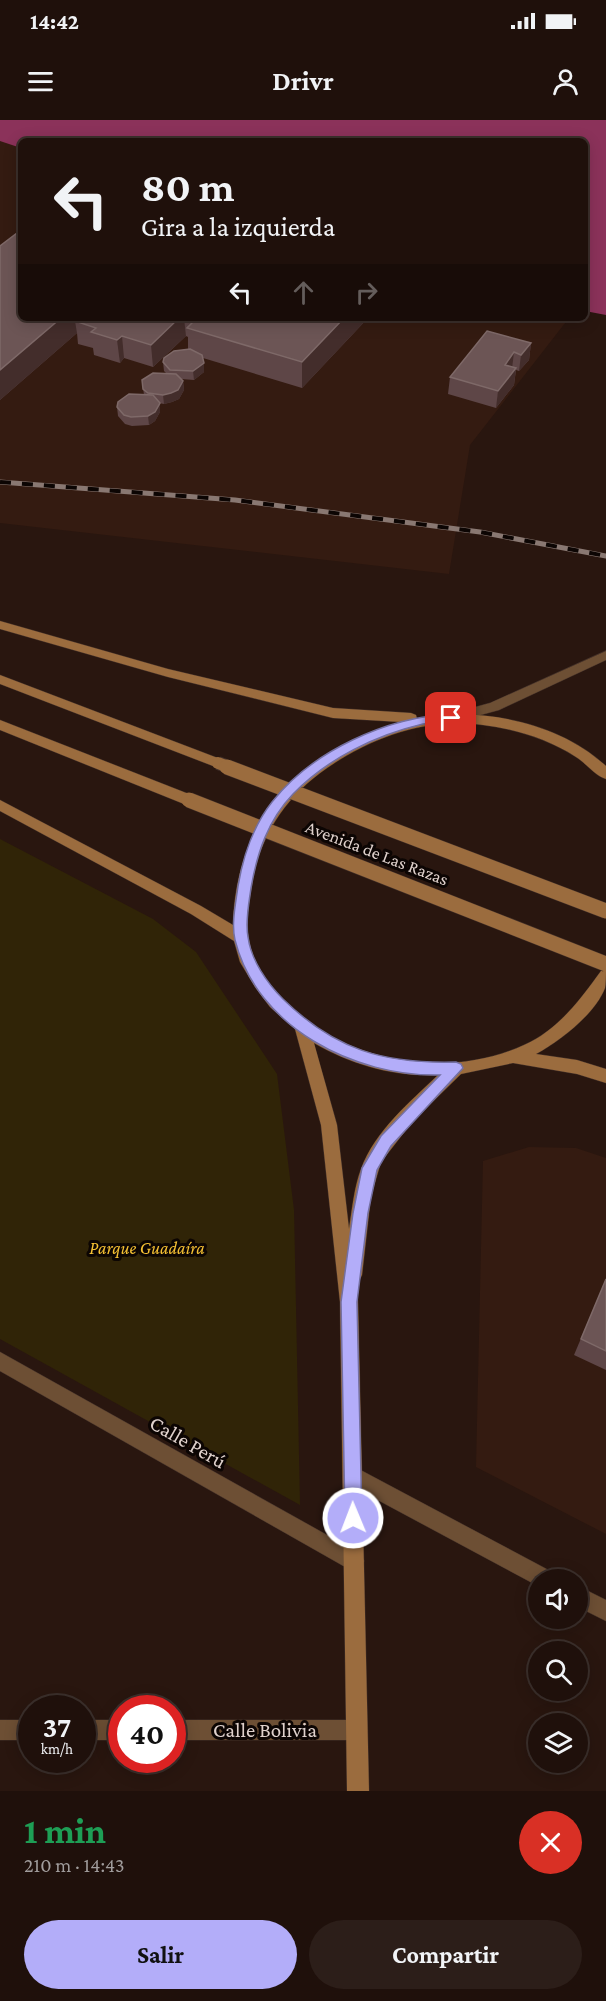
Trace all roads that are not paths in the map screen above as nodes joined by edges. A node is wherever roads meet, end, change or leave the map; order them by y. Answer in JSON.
{"nodes":[{"id":1,"x":0,"y":625,"type":"edge"},
{"id":2,"x":606,"y":655,"type":"edge"},
{"id":3,"x":0,"y":679,"type":"edge"},
{"id":4,"x":451,"y":718,"type":"junction"},
{"id":5,"x":426,"y":719,"type":"junction"},
{"id":6,"x":0,"y":725,"type":"edge"},
{"id":7,"x":606,"y":774,"type":"edge"},
{"id":8,"x":0,"y":805,"type":"edge"},
{"id":9,"x":606,"y":911,"type":"edge"},
{"id":10,"x":241,"y":938,"type":"junction"},
{"id":11,"x":606,"y":964,"type":"edge"},
{"id":12,"x":606,"y":975,"type":"edge"},
{"id":13,"x":302,"y":1027,"type":"junction"},
{"id":14,"x":517,"y":1058,"type":"junction"},
{"id":15,"x":456,"y":1068,"type":"junction"},
{"id":16,"x":606,"y":1076,"type":"edge"},
{"id":17,"x":349,"y":1302,"type":"junction"},
{"id":18,"x":0,"y":1361,"type":"edge"},
{"id":19,"x":353,"y":1476,"type":"junction"},
{"id":20,"x":354,"y":1561,"type":"junction"},
{"id":21,"x":528,"y":1570,"type":"edge"},
{"id":22,"x":588,"y":1601,"type":"edge"},
{"id":23,"x":606,"y":1611,"type":"edge"},
{"id":24,"x":0,"y":1730,"type":"edge"},
{"id":25,"x":18,"y":1730,"type":"edge"},
{"id":26,"x":186,"y":1730,"type":"edge"},
{"id":27,"x":357,"y":1730,"type":"junction"},
{"id":28,"x":358,"y":1791,"type":"edge"}],
"edges":[{"from":1,"to":5,"type":"main road"},
{"from":2,"to":4,"type":"street"},
{"from":3,"to":9,"type":"main road","name":"Avenida de Las Razas","bridge":true},
{"from":4,"to":5,"type":"main road"},
{"from":4,"to":7,"type":"main road"},
{"from":5,"to":10,"type":"main road"},
{"from":6,"to":11,"type":"main road","name":"Avenida de Las Razas","bridge":true},
{"from":8,"to":10,"type":"main road"},
{"from":10,"to":13,"type":"main road"},
{"from":12,"to":14,"type":"main road"},
{"from":13,"to":15,"type":"main road"},
{"from":13,"to":17,"type":"main road"},
{"from":14,"to":15,"type":"main road"},
{"from":14,"to":16,"type":"main road"},
{"from":15,"to":17,"type":"main road"},
{"from":17,"to":19,"type":"main road"},
{"from":18,"to":20,"type":"street","name":"Calle Perú"},
{"from":19,"to":20,"type":"main road"},
{"from":19,"to":21,"type":"street"},
{"from":20,"to":27,"type":"main road"},
{"from":22,"to":23,"type":"street"},
{"from":24,"to":25,"type":"street"},
{"from":26,"to":27,"type":"street","name":"Calle Bolivia"},
{"from":27,"to":28,"type":"main road"}]}
